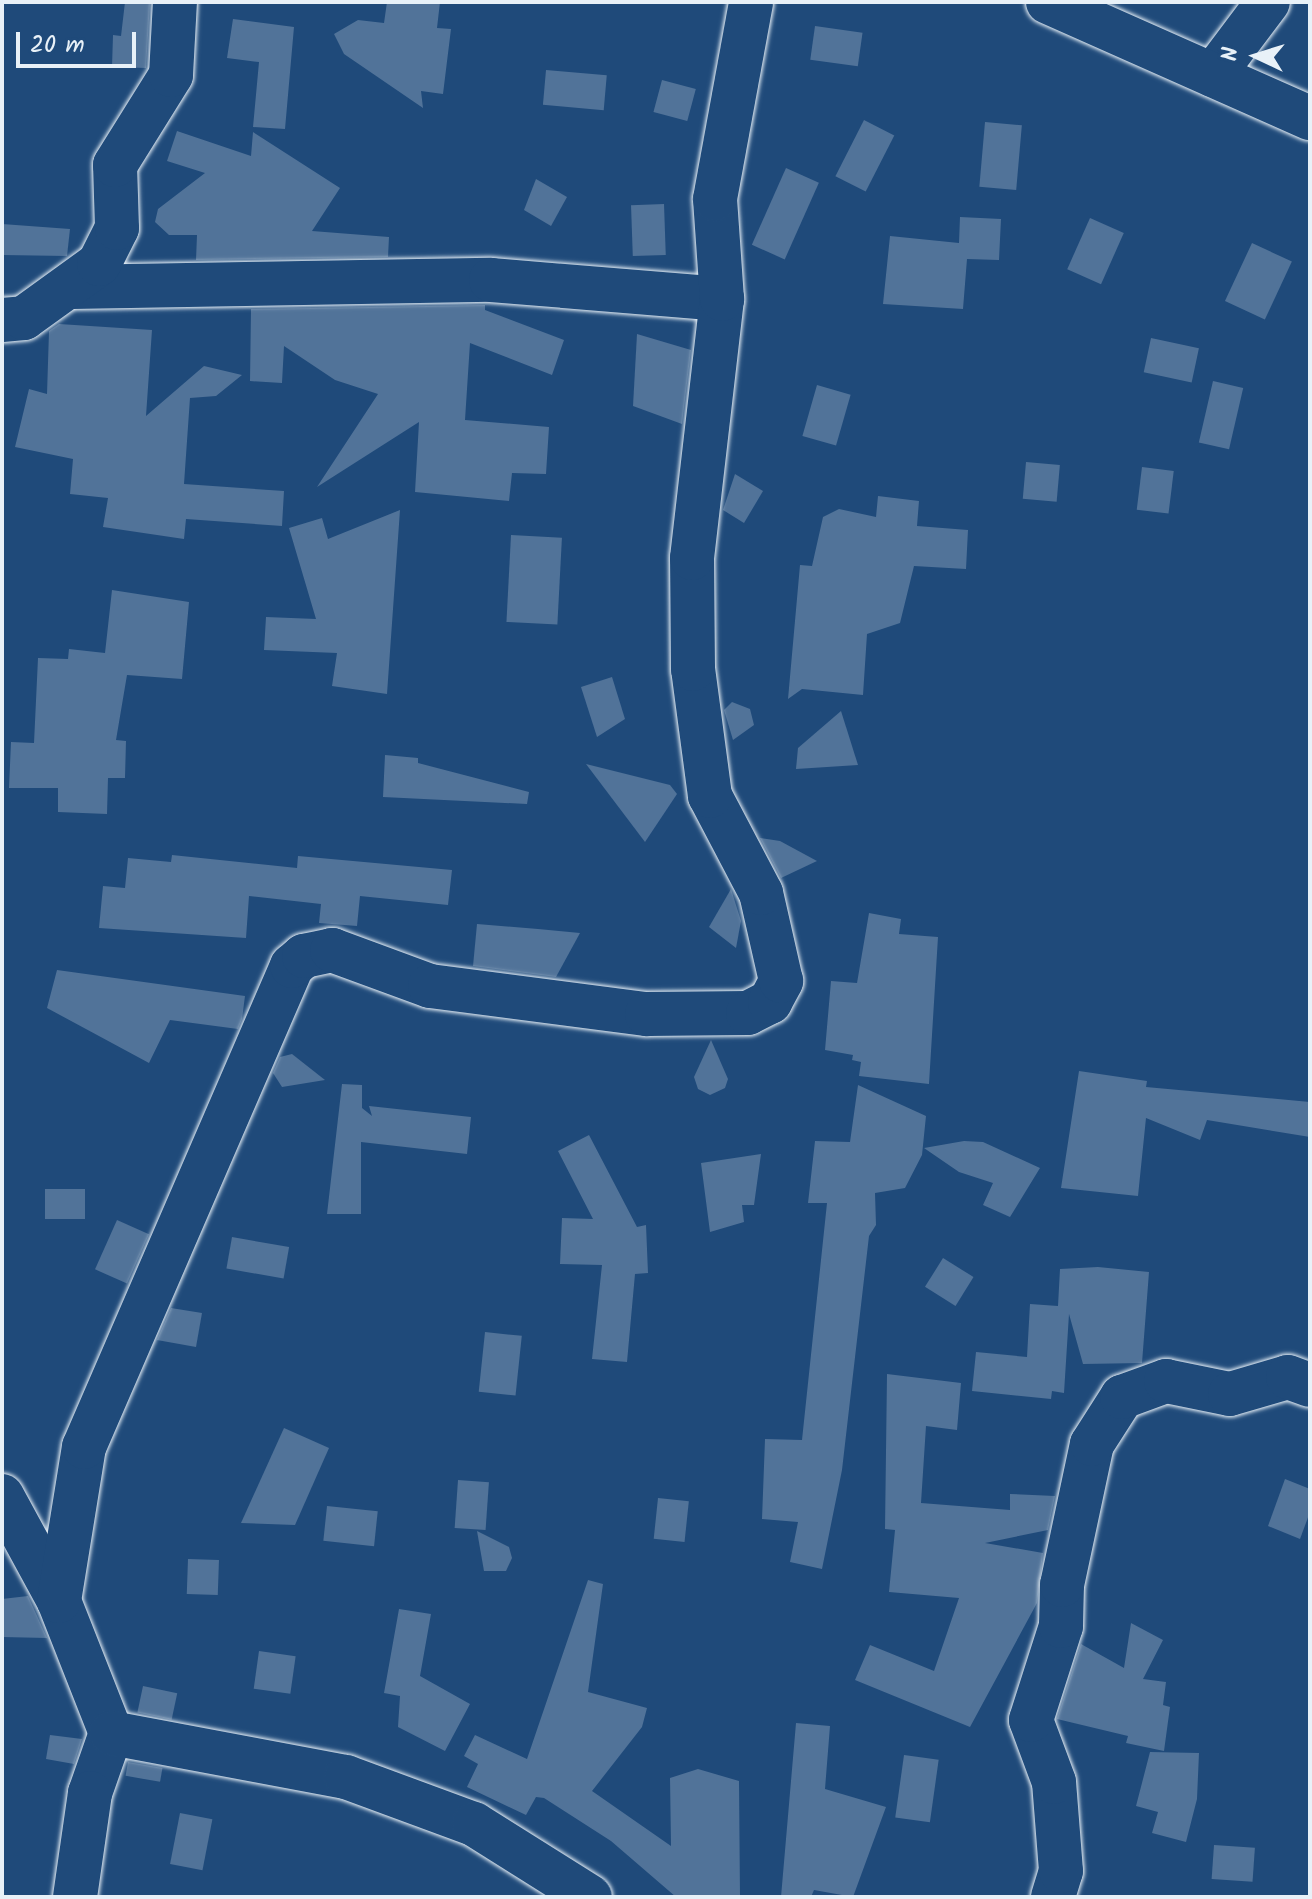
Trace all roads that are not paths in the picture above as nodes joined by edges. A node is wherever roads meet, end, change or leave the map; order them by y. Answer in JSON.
{"nodes":[{"id":1,"x":175,"y":2,"type":"edge"},
{"id":2,"x":751,"y":2,"type":"edge"},
{"id":3,"x":1048,"y":2,"type":"edge"},
{"id":4,"x":1268,"y":2,"type":"edge"},
{"id":5,"x":1213,"y":75,"type":"junction"},
{"id":6,"x":1310,"y":118,"type":"edge"},
{"id":7,"x":72,"y":287,"type":"junction"},
{"id":8,"x":722,"y":299,"type":"junction"},
{"id":9,"x":2,"y":320,"type":"edge"},
{"id":10,"x":1310,"y":1385,"type":"edge"},
{"id":11,"x":2,"y":1496,"type":"edge"},
{"id":12,"x":59,"y":1601,"type":"junction"},
{"id":13,"x":111,"y":1733,"type":"junction"},
{"id":14,"x":75,"y":1897,"type":"edge"},
{"id":15,"x":590,"y":1897,"type":"edge"},
{"id":16,"x":1053,"y":1897,"type":"edge"}],
"edges":[{"from":1,"to":7,"type":"street"},
{"from":2,"to":8,"type":"street"},
{"from":3,"to":5,"type":"street"},
{"from":4,"to":5,"type":"street"},
{"from":5,"to":6,"type":"street"},
{"from":7,"to":8,"type":"street"},
{"from":7,"to":9,"type":"street"},
{"from":8,"to":12,"type":"street"},
{"from":10,"to":16,"type":"street"},
{"from":11,"to":12,"type":"street"},
{"from":12,"to":13,"type":"street"},
{"from":13,"to":14,"type":"street"},
{"from":13,"to":15,"type":"street"}]}
